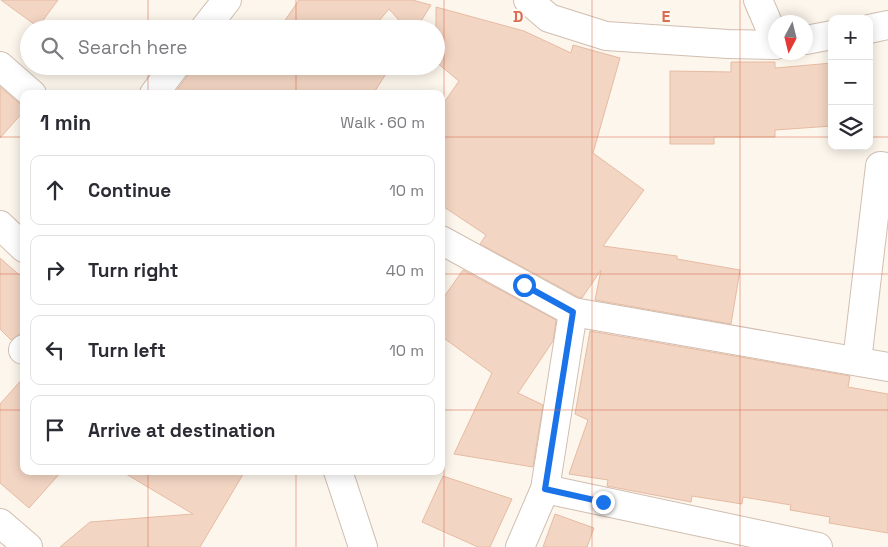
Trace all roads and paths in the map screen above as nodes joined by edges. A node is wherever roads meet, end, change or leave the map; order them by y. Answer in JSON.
{"nodes":[{"id":1,"x":227,"y":0,"type":"edge"},
{"id":2,"x":528,"y":0,"type":"edge"},
{"id":3,"x":758,"y":0,"type":"edge"},
{"id":4,"x":211,"y":20,"type":"edge"},
{"id":5,"x":768,"y":24,"type":"edge"},
{"id":6,"x":888,"y":25,"type":"edge"},
{"id":7,"x":873,"y":28,"type":"edge"},
{"id":8,"x":828,"y":36,"type":"edge"},
{"id":9,"x":813,"y":39,"type":"edge"},
{"id":10,"x":768,"y":44,"type":"edge"},
{"id":11,"x":0,"y":66,"type":"edge"},
{"id":12,"x":168,"y":75,"type":"edge"},
{"id":13,"x":27,"y":90,"type":"edge"},
{"id":14,"x":157,"y":90,"type":"edge"},
{"id":15,"x":888,"y":167,"type":"edge"},
{"id":16,"x":0,"y":225,"type":"edge"},
{"id":17,"x":445,"y":242,"type":"edge"},
{"id":18,"x":20,"y":244,"type":"edge"},
{"id":19,"x":573,"y":312,"type":"junction"},
{"id":20,"x":857,"y":362,"type":"junction"},
{"id":21,"x":888,"y":367,"type":"edge"},
{"id":22,"x":339,"y":475,"type":"edge"},
{"id":23,"x":545,"y":489,"type":"junction"},
{"id":24,"x":0,"y":523,"type":"edge"},
{"id":25,"x":801,"y":546,"type":"edge"},
{"id":26,"x":28,"y":547,"type":"edge"},
{"id":27,"x":363,"y":547,"type":"edge"},
{"id":28,"x":520,"y":547,"type":"edge"}],
"edges":[{"from":1,"to":4,"type":"street"},
{"from":2,"to":10,"type":"street"},
{"from":3,"to":5,"type":"street"},
{"from":6,"to":7,"type":"street"},
{"from":8,"to":9,"type":"street"},
{"from":11,"to":13,"type":"street"},
{"from":12,"to":14,"type":"street"},
{"from":15,"to":20,"type":"street"},
{"from":16,"to":18,"type":"street"},
{"from":17,"to":19,"type":"street"},
{"from":19,"to":20,"type":"street"},
{"from":19,"to":23,"type":"street"},
{"from":20,"to":21,"type":"street"},
{"from":22,"to":27,"type":"street"},
{"from":23,"to":25,"type":"street"},
{"from":23,"to":28,"type":"street"},
{"from":24,"to":26,"type":"street"}]}
